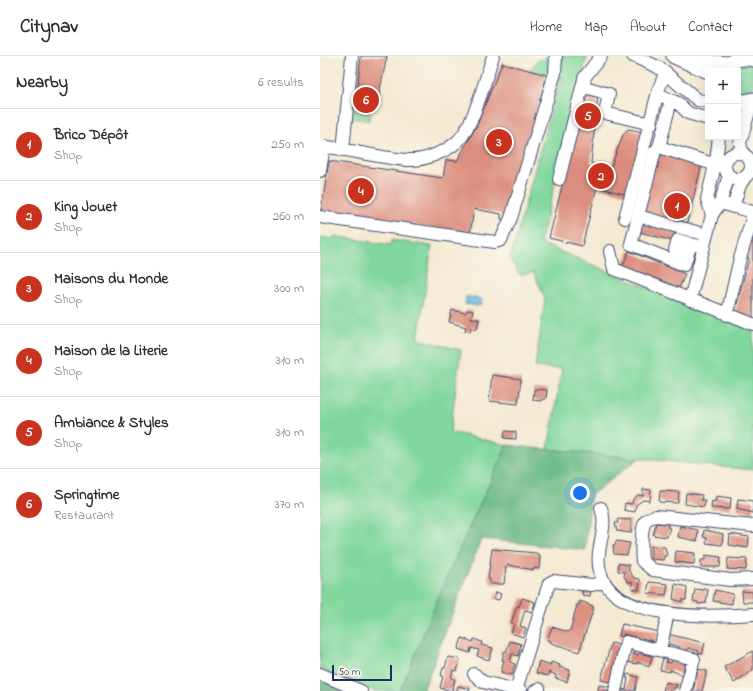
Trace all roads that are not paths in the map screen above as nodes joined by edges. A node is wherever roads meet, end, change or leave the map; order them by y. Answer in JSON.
{"nodes":[{"id":1,"x":352,"y":56,"type":"edge"},
{"id":2,"x":493,"y":56,"type":"edge"},
{"id":3,"x":556,"y":56,"type":"edge"},
{"id":4,"x":600,"y":56,"type":"edge"},
{"id":5,"x":633,"y":56,"type":"edge"},
{"id":6,"x":674,"y":56,"type":"edge"},
{"id":7,"x":694,"y":56,"type":"edge"},
{"id":8,"x":753,"y":57,"type":"edge"},
{"id":9,"x":731,"y":63,"type":"edge"},
{"id":10,"x":705,"y":70,"type":"edge"},
{"id":11,"x":666,"y":72,"type":"junction"},
{"id":12,"x":587,"y":74,"type":"junction"},
{"id":13,"x":658,"y":94,"type":"junction"},
{"id":14,"x":672,"y":100,"type":"junction"},
{"id":15,"x":705,"y":101,"type":"edge"},
{"id":16,"x":745,"y":101,"type":"edge"},
{"id":17,"x":741,"y":112,"type":"edge"},
{"id":18,"x":705,"y":118,"type":"edge"},
{"id":19,"x":651,"y":124,"type":"junction"},
{"id":20,"x":722,"y":140,"type":"edge"},
{"id":21,"x":735,"y":140,"type":"edge"},
{"id":22,"x":322,"y":146,"type":"edge"},
{"id":23,"x":659,"y":147,"type":"junction"},
{"id":24,"x":343,"y":150,"type":"junction"},
{"id":25,"x":742,"y":162,"type":"edge"},
{"id":26,"x":320,"y":171,"type":"edge"},
{"id":27,"x":559,"y":179,"type":"dead end"},
{"id":28,"x":720,"y":203,"type":"junction"},
{"id":29,"x":733,"y":207,"type":"junction"},
{"id":30,"x":753,"y":213,"type":"edge"},
{"id":31,"x":712,"y":215,"type":"junction"},
{"id":32,"x":638,"y":216,"type":"junction"},
{"id":33,"x":320,"y":217,"type":"edge"},
{"id":34,"x":625,"y":218,"type":"dead end"},
{"id":35,"x":707,"y":235,"type":"junction"},
{"id":36,"x":704,"y":248,"type":"junction"},
{"id":37,"x":610,"y":250,"type":"dead end"},
{"id":38,"x":690,"y":300,"type":"junction"},
{"id":39,"x":727,"y":315,"type":"junction"},
{"id":40,"x":753,"y":324,"type":"edge"},
{"id":41,"x":601,"y":508,"type":"dead end"},
{"id":42,"x":753,"y":526,"type":"edge"},
{"id":43,"x":753,"y":579,"type":"edge"},
{"id":44,"x":604,"y":582,"type":"junction"},
{"id":45,"x":668,"y":613,"type":"junction"},
{"id":46,"x":753,"y":614,"type":"edge"},
{"id":47,"x":660,"y":650,"type":"junction"},
{"id":48,"x":320,"y":674,"type":"edge"},
{"id":49,"x":474,"y":674,"type":"dead end"},
{"id":50,"x":518,"y":690,"type":"edge"},
{"id":51,"x":361,"y":691,"type":"edge"},
{"id":52,"x":615,"y":691,"type":"edge"},
{"id":53,"x":685,"y":691,"type":"edge"}],
"edges":[{"from":1,"to":24,"type":"street"},
{"from":2,"to":24,"type":"street"},
{"from":3,"to":33,"type":"street"},
{"from":4,"to":12,"type":"street"},
{"from":5,"to":11,"type":"street"},
{"from":6,"to":10,"type":"main road"},
{"from":7,"to":9,"type":"main road"},
{"from":8,"to":9,"type":"main road"},
{"from":11,"to":13,"type":"street"},
{"from":11,"to":15,"type":"street"},
{"from":12,"to":19,"type":"street"},
{"from":12,"to":27,"type":"street"},
{"from":13,"to":14,"type":"street"},
{"from":13,"to":19,"type":"street"},
{"from":14,"to":18,"type":"street"},
{"from":14,"to":23,"type":"street"},
{"from":16,"to":17,"type":"street"},
{"from":16,"to":25,"type":"street"},
{"from":19,"to":34,"type":"street"},
{"from":20,"to":25,"type":"street"},
{"from":21,"to":25,"type":"street"},
{"from":22,"to":24,"type":"street"},
{"from":22,"to":26,"type":"street"},
{"from":23,"to":25,"type":"street"},
{"from":23,"to":32,"type":"street"},
{"from":25,"to":28,"type":"street"},
{"from":25,"to":29,"type":"street"},
{"from":25,"to":31,"type":"street"},
{"from":28,"to":29,"type":"street"},
{"from":28,"to":31,"type":"street"},
{"from":29,"to":30,"type":"street"},
{"from":30,"to":39,"type":"street"},
{"from":31,"to":35,"type":"street"},
{"from":32,"to":35,"type":"street"},
{"from":32,"to":36,"type":"street"},
{"from":35,"to":36,"type":"street"},
{"from":36,"to":38,"type":"street"},
{"from":37,"to":38,"type":"street"},
{"from":38,"to":39,"type":"street"},
{"from":39,"to":40,"type":"street"},
{"from":41,"to":44,"type":"street"},
{"from":42,"to":43,"type":"street"},
{"from":44,"to":45,"type":"street"},
{"from":44,"to":50,"type":"street"},
{"from":45,"to":46,"type":"street"},
{"from":45,"to":47,"type":"street"},
{"from":47,"to":52,"type":"street"},
{"from":47,"to":53,"type":"street"},
{"from":48,"to":51,"type":"street"},
{"from":49,"to":50,"type":"street"}]}
